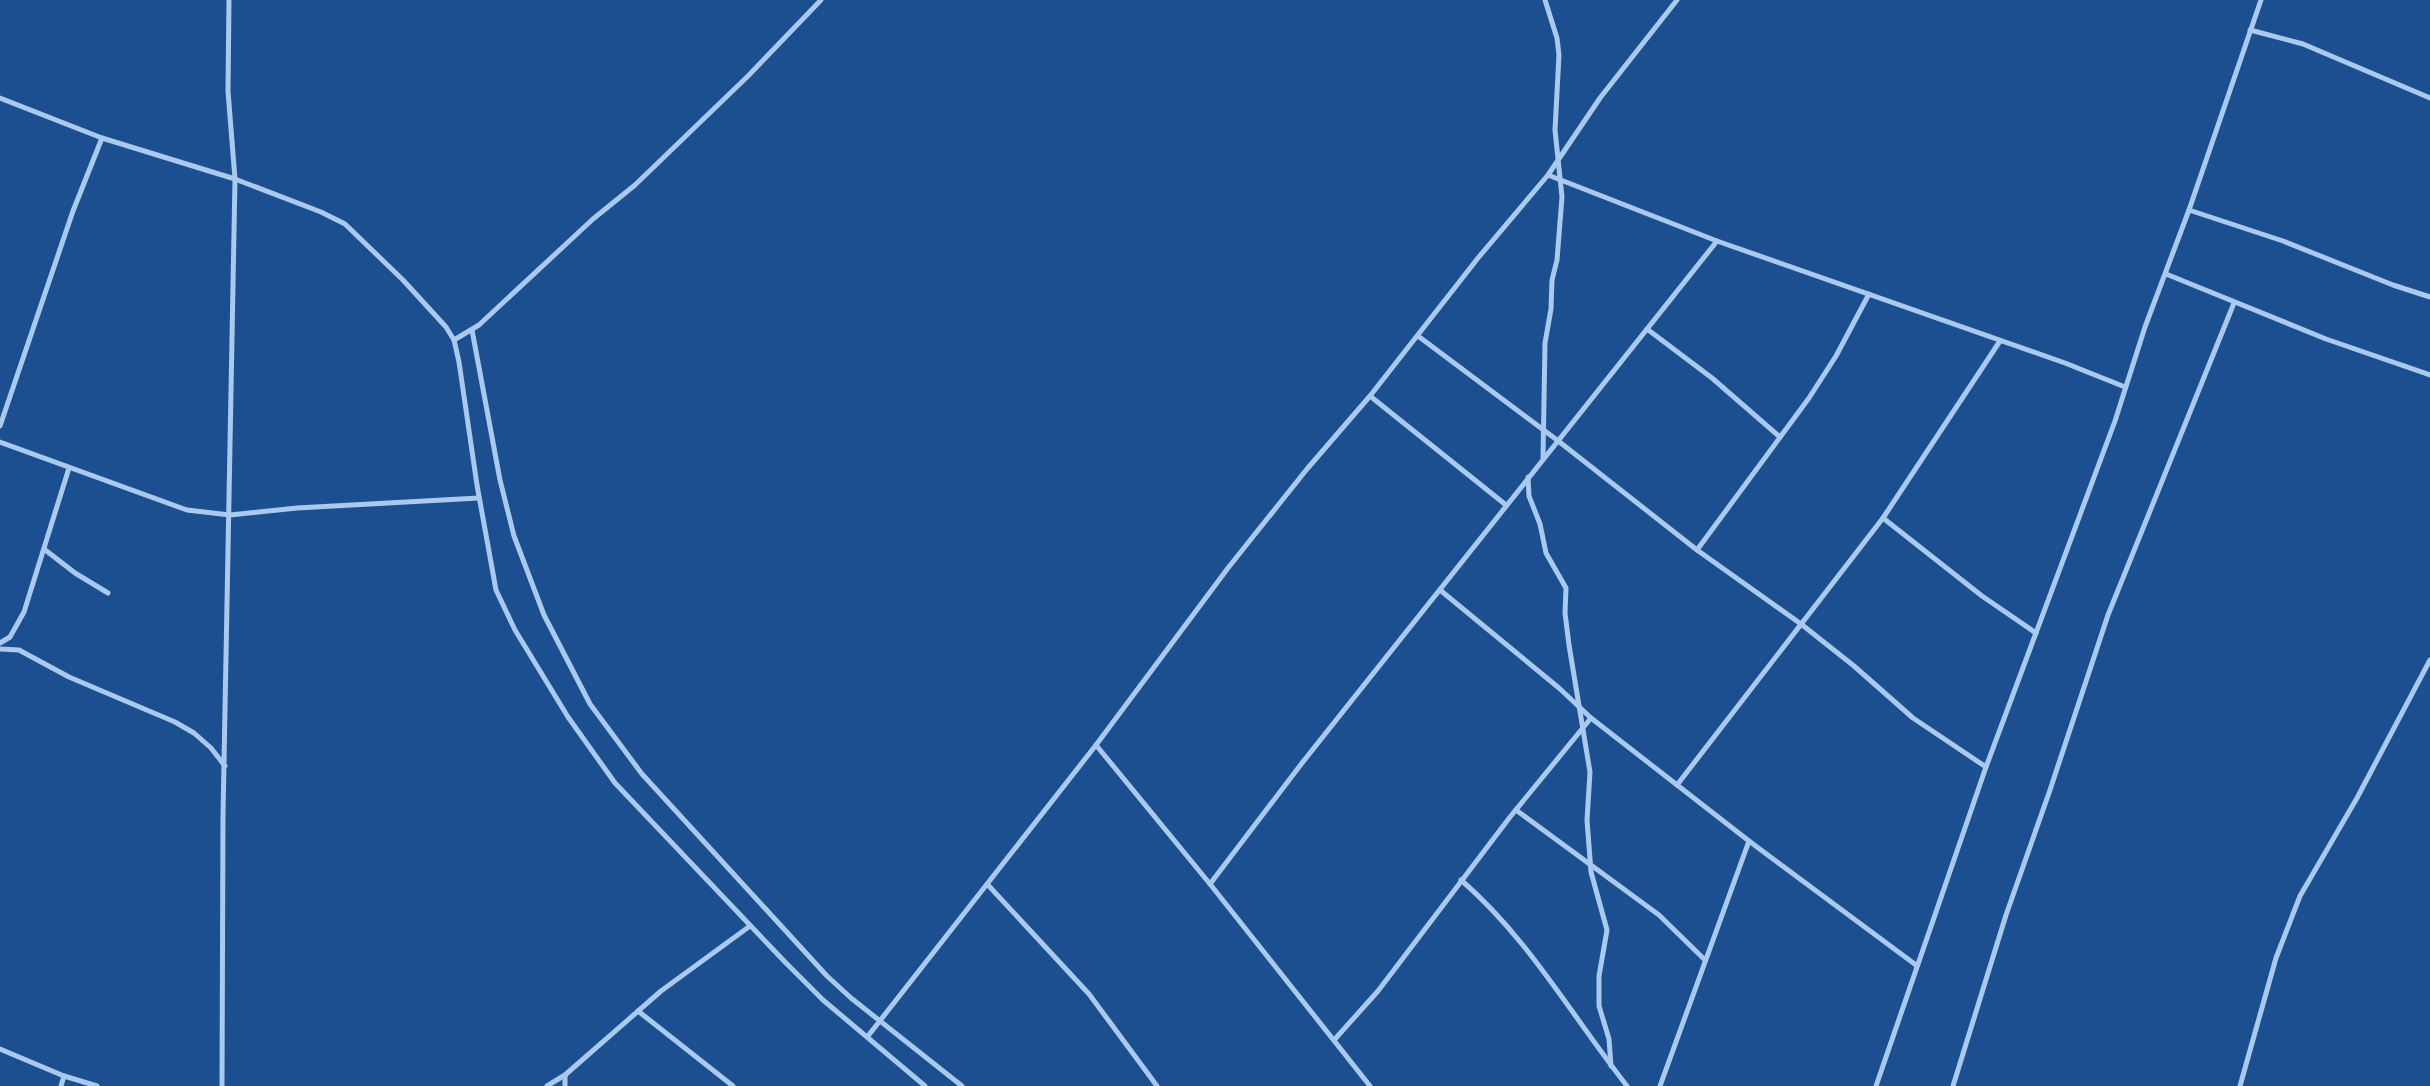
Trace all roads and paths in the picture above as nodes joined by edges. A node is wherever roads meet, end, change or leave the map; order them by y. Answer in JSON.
{"nodes":[{"id":1,"x":229,"y":0,"type":"edge"},
{"id":2,"x":821,"y":0,"type":"edge"},
{"id":3,"x":1545,"y":0,"type":"edge"},
{"id":4,"x":1677,"y":0,"type":"edge"},
{"id":5,"x":2261,"y":0,"type":"edge"},
{"id":6,"x":2250,"y":30,"type":"junction"},
{"id":7,"x":0,"y":98,"type":"edge"},
{"id":8,"x":2430,"y":98,"type":"edge"},
{"id":9,"x":102,"y":138,"type":"junction"},
{"id":10,"x":1558,"y":159,"type":"junction"},
{"id":11,"x":1548,"y":175,"type":"junction"},
{"id":12,"x":235,"y":179,"type":"junction"},
{"id":13,"x":1560,"y":180,"type":"junction"},
{"id":14,"x":2189,"y":210,"type":"junction"},
{"id":15,"x":1717,"y":241,"type":"junction"},
{"id":16,"x":2166,"y":274,"type":"junction"},
{"id":17,"x":1869,"y":294,"type":"junction"},
{"id":18,"x":2430,"y":297,"type":"edge"},
{"id":19,"x":2234,"y":303,"type":"junction"},
{"id":20,"x":1647,"y":329,"type":"junction"},
{"id":21,"x":472,"y":330,"type":"junction"},
{"id":22,"x":1418,"y":336,"type":"junction"},
{"id":23,"x":454,"y":340,"type":"junction"},
{"id":24,"x":2000,"y":341,"type":"junction"},
{"id":25,"x":2430,"y":375,"type":"edge"},
{"id":26,"x":2125,"y":387,"type":"junction"},
{"id":27,"x":1370,"y":396,"type":"junction"},
{"id":28,"x":0,"y":426,"type":"edge"},
{"id":29,"x":1543,"y":431,"type":"junction"},
{"id":30,"x":1780,"y":437,"type":"junction"},
{"id":31,"x":1557,"y":440,"type":"junction"},
{"id":32,"x":0,"y":442,"type":"edge"},
{"id":33,"x":1543,"y":458,"type":"junction"},
{"id":34,"x":69,"y":468,"type":"junction"},
{"id":35,"x":1528,"y":477,"type":"junction"},
{"id":36,"x":479,"y":498,"type":"junction"},
{"id":37,"x":1506,"y":505,"type":"junction"},
{"id":38,"x":230,"y":515,"type":"junction"},
{"id":39,"x":1882,"y":518,"type":"junction"},
{"id":40,"x":44,"y":550,"type":"junction"},
{"id":41,"x":1697,"y":550,"type":"junction"},
{"id":42,"x":1440,"y":590,"type":"junction"},
{"id":43,"x":108,"y":593,"type":"dead end"},
{"id":44,"x":1801,"y":624,"type":"junction"},
{"id":45,"x":2036,"y":633,"type":"junction"},
{"id":46,"x":0,"y":643,"type":"edge"},
{"id":47,"x":0,"y":649,"type":"edge"},
{"id":48,"x":2430,"y":660,"type":"edge"},
{"id":49,"x":1579,"y":707,"type":"junction"},
{"id":50,"x":1591,"y":718,"type":"junction"},
{"id":51,"x":1582,"y":730,"type":"junction"},
{"id":52,"x":1096,"y":745,"type":"junction"},
{"id":53,"x":225,"y":767,"type":"junction"},
{"id":54,"x":1986,"y":767,"type":"junction"},
{"id":55,"x":1677,"y":785,"type":"junction"},
{"id":56,"x":1516,"y":810,"type":"junction"},
{"id":57,"x":1749,"y":841,"type":"junction"},
{"id":58,"x":1591,"y":863,"type":"junction"},
{"id":59,"x":1461,"y":880,"type":"junction"},
{"id":60,"x":988,"y":884,"type":"junction"},
{"id":61,"x":1210,"y":884,"type":"junction"},
{"id":62,"x":750,"y":926,"type":"junction"},
{"id":63,"x":1705,"y":960,"type":"junction"},
{"id":64,"x":1916,"y":965,"type":"junction"},
{"id":65,"x":638,"y":1011,"type":"junction"},
{"id":66,"x":880,"y":1021,"type":"junction"},
{"id":67,"x":868,"y":1036,"type":"junction"},
{"id":68,"x":1335,"y":1039,"type":"junction"},
{"id":69,"x":0,"y":1049,"type":"edge"},
{"id":70,"x":1611,"y":1066,"type":"junction"},
{"id":71,"x":566,"y":1075,"type":"junction"},
{"id":72,"x":64,"y":1076,"type":"junction"},
{"id":73,"x":60,"y":1086,"type":"edge"},
{"id":74,"x":97,"y":1086,"type":"edge"},
{"id":75,"x":222,"y":1086,"type":"edge"},
{"id":76,"x":547,"y":1086,"type":"edge"},
{"id":77,"x":565,"y":1086,"type":"edge"},
{"id":78,"x":734,"y":1086,"type":"edge"},
{"id":79,"x":925,"y":1086,"type":"edge"},
{"id":80,"x":962,"y":1086,"type":"edge"},
{"id":81,"x":1157,"y":1086,"type":"edge"},
{"id":82,"x":1370,"y":1086,"type":"edge"},
{"id":83,"x":1627,"y":1086,"type":"edge"},
{"id":84,"x":1660,"y":1086,"type":"edge"},
{"id":85,"x":1876,"y":1086,"type":"edge"},
{"id":86,"x":1953,"y":1086,"type":"edge"},
{"id":87,"x":2240,"y":1086,"type":"edge"}],
"edges":[{"from":1,"to":12,"type":"street"},
{"from":2,"to":21,"type":"street"},
{"from":3,"to":10,"type":"street"},
{"from":4,"to":10,"type":"street"},
{"from":5,"to":6,"type":"street"},
{"from":6,"to":8,"type":"street"},
{"from":6,"to":14,"type":"street"},
{"from":7,"to":9,"type":"street"},
{"from":9,"to":12,"type":"street"},
{"from":9,"to":28,"type":"street"},
{"from":10,"to":11,"type":"street"},
{"from":10,"to":13,"type":"street"},
{"from":11,"to":13,"type":"street"},
{"from":11,"to":22,"type":"street"},
{"from":12,"to":23,"type":"street"},
{"from":12,"to":38,"type":"street"},
{"from":13,"to":15,"type":"street"},
{"from":13,"to":29,"type":"street"},
{"from":14,"to":16,"type":"street"},
{"from":14,"to":18,"type":"street"},
{"from":15,"to":17,"type":"street"},
{"from":15,"to":20,"type":"street"},
{"from":16,"to":19,"type":"street"},
{"from":16,"to":26,"type":"street"},
{"from":17,"to":24,"type":"street"},
{"from":17,"to":30,"type":"street"},
{"from":19,"to":25,"type":"street"},
{"from":19,"to":86,"type":"street"},
{"from":20,"to":30,"type":"street"},
{"from":20,"to":31,"type":"street"},
{"from":21,"to":23,"type":"street"},
{"from":21,"to":66,"type":"street"},
{"from":22,"to":27,"type":"street"},
{"from":22,"to":29,"type":"street"},
{"from":23,"to":36,"type":"street"},
{"from":24,"to":26,"type":"street"},
{"from":24,"to":39,"type":"street"},
{"from":26,"to":45,"type":"street"},
{"from":27,"to":37,"type":"street"},
{"from":27,"to":52,"type":"street"},
{"from":29,"to":31,"type":"street"},
{"from":29,"to":33,"type":"street"},
{"from":30,"to":41,"type":"street"},
{"from":31,"to":33,"type":"street"},
{"from":31,"to":41,"type":"street"},
{"from":32,"to":34,"type":"street"},
{"from":33,"to":35,"type":"street"},
{"from":34,"to":38,"type":"street"},
{"from":34,"to":40,"type":"street"},
{"from":35,"to":37,"type":"street"},
{"from":35,"to":49,"type":"street"},
{"from":36,"to":38,"type":"street"},
{"from":36,"to":62,"type":"street"},
{"from":37,"to":42,"type":"street"},
{"from":38,"to":53,"type":"street"},
{"from":39,"to":44,"type":"street"},
{"from":39,"to":45,"type":"street"},
{"from":40,"to":43,"type":"street"},
{"from":40,"to":46,"type":"street"},
{"from":41,"to":44,"type":"street"},
{"from":42,"to":49,"type":"street"},
{"from":42,"to":61,"type":"street"},
{"from":44,"to":54,"type":"street"},
{"from":44,"to":55,"type":"street"},
{"from":45,"to":54,"type":"street"},
{"from":47,"to":53,"type":"street"},
{"from":48,"to":87,"type":"street"},
{"from":49,"to":50,"type":"street"},
{"from":49,"to":51,"type":"street"},
{"from":50,"to":51,"type":"street"},
{"from":50,"to":55,"type":"street"},
{"from":51,"to":56,"type":"street"},
{"from":51,"to":58,"type":"street"},
{"from":52,"to":60,"type":"street"},
{"from":52,"to":61,"type":"street"},
{"from":53,"to":75,"type":"street"},
{"from":54,"to":64,"type":"street"},
{"from":55,"to":57,"type":"street"},
{"from":56,"to":58,"type":"street"},
{"from":56,"to":59,"type":"street"},
{"from":57,"to":63,"type":"street"},
{"from":57,"to":64,"type":"street"},
{"from":58,"to":63,"type":"street"},
{"from":58,"to":70,"type":"street"},
{"from":59,"to":68,"type":"street"},
{"from":59,"to":70,"type":"street"},
{"from":60,"to":66,"type":"street"},
{"from":60,"to":81,"type":"street"},
{"from":61,"to":68,"type":"street"},
{"from":62,"to":65,"type":"street"},
{"from":62,"to":67,"type":"street"},
{"from":63,"to":84,"type":"street"},
{"from":64,"to":85,"type":"street"},
{"from":65,"to":71,"type":"street"},
{"from":65,"to":78,"type":"street"},
{"from":66,"to":67,"type":"street"},
{"from":66,"to":80,"type":"street"},
{"from":67,"to":79,"type":"street"},
{"from":68,"to":82,"type":"street"},
{"from":69,"to":72,"type":"street"},
{"from":70,"to":83,"type":"street"},
{"from":71,"to":76,"type":"street"},
{"from":71,"to":77,"type":"street"},
{"from":72,"to":73,"type":"street"},
{"from":72,"to":74,"type":"street"}]}
